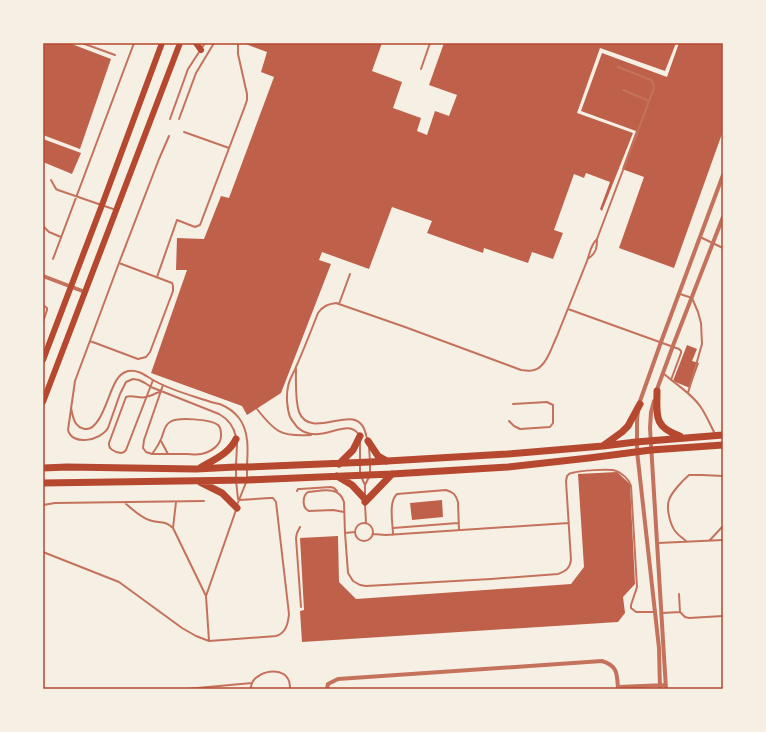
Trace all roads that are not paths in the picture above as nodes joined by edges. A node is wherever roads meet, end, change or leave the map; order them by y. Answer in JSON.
{"nodes":[{"id":1,"x":82,"y":43,"type":"edge"},
{"id":2,"x":134,"y":43,"type":"edge"},
{"id":3,"x":162,"y":43,"type":"edge"},
{"id":4,"x":180,"y":43,"type":"edge"},
{"id":5,"x":196,"y":43,"type":"edge"},
{"id":6,"x":205,"y":43,"type":"edge"},
{"id":7,"x":214,"y":43,"type":"edge"},
{"id":8,"x":238,"y":43,"type":"edge"},
{"id":9,"x":430,"y":43,"type":"edge"},
{"id":10,"x":201,"y":50,"type":"junction"},
{"id":11,"x":115,"y":55,"type":"dead end"},
{"id":12,"x":618,"y":67,"type":"dead end"},
{"id":13,"x":421,"y":69,"type":"dead end"},
{"id":14,"x":623,"y":90,"type":"dead end"},
{"id":15,"x":649,"y":101,"type":"junction"},
{"id":16,"x":170,"y":119,"type":"dead end"},
{"id":17,"x":179,"y":119,"type":"dead end"},
{"id":18,"x":184,"y":132,"type":"dead end"},
{"id":19,"x":170,"y":136,"type":"dead end"},
{"id":20,"x":229,"y":148,"type":"junction"},
{"id":21,"x":723,"y":175,"type":"edge"},
{"id":22,"x":51,"y":180,"type":"dead end"},
{"id":23,"x":77,"y":196,"type":"junction"},
{"id":24,"x":102,"y":205,"type":"junction"},
{"id":25,"x":117,"y":210,"type":"junction"},
{"id":26,"x":723,"y":217,"type":"edge"},
{"id":27,"x":43,"y":226,"type":"edge"},
{"id":28,"x":61,"y":237,"type":"junction"},
{"id":29,"x":700,"y":237,"type":"junction"},
{"id":30,"x":597,"y":239,"type":"junction"},
{"id":31,"x":713,"y":243,"type":"junction"},
{"id":32,"x":723,"y":248,"type":"edge"},
{"id":33,"x":53,"y":259,"type":"dead end"},
{"id":34,"x":588,"y":259,"type":"junction"},
{"id":35,"x":119,"y":263,"type":"junction"},
{"id":36,"x":350,"y":274,"type":"dead end"},
{"id":37,"x":43,"y":276,"type":"edge"},
{"id":38,"x":157,"y":277,"type":"junction"},
{"id":39,"x":71,"y":286,"type":"junction"},
{"id":40,"x":85,"y":292,"type":"junction"},
{"id":41,"x":679,"y":293,"type":"junction"},
{"id":42,"x":692,"y":298,"type":"junction"},
{"id":43,"x":339,"y":304,"type":"junction"},
{"id":44,"x":43,"y":305,"type":"edge"},
{"id":45,"x":568,"y":310,"type":"junction"},
{"id":46,"x":43,"y":322,"type":"edge"},
{"id":47,"x":90,"y":341,"type":"junction"},
{"id":48,"x":661,"y":342,"type":"junction"},
{"id":49,"x":673,"y":347,"type":"junction"},
{"id":50,"x":43,"y":360,"type":"edge"},
{"id":51,"x":296,"y":367,"type":"junction"},
{"id":52,"x":663,"y":373,"type":"junction"},
{"id":53,"x":153,"y":380,"type":"junction"},
{"id":54,"x":671,"y":380,"type":"junction"},
{"id":55,"x":164,"y":385,"type":"junction"},
{"id":56,"x":150,"y":387,"type":"junction"},
{"id":57,"x":657,"y":391,"type":"junction"},
{"id":58,"x":161,"y":392,"type":"junction"},
{"id":59,"x":688,"y":393,"type":"junction"},
{"id":60,"x":146,"y":397,"type":"junction"},
{"id":61,"x":43,"y":402,"type":"edge"},
{"id":62,"x":513,"y":404,"type":"dead end"},
{"id":63,"x":640,"y":404,"type":"junction"},
{"id":64,"x":71,"y":408,"type":"junction"},
{"id":65,"x":257,"y":409,"type":"dead end"},
{"id":66,"x":509,"y":421,"type":"dead end"},
{"id":67,"x":316,"y":435,"type":"junction"},
{"id":68,"x":719,"y":435,"type":"edge"},
{"id":69,"x":360,"y":436,"type":"junction"},
{"id":70,"x":683,"y":438,"type":"junction"},
{"id":71,"x":236,"y":440,"type":"junction"},
{"id":72,"x":651,"y":440,"type":"junction"},
{"id":73,"x":161,"y":441,"type":"junction"},
{"id":74,"x":368,"y":441,"type":"junction"},
{"id":75,"x":636,"y":442,"type":"junction"},
{"id":76,"x":723,"y":445,"type":"edge"},
{"id":77,"x":603,"y":446,"type":"junction"},
{"id":78,"x":651,"y":450,"type":"junction"},
{"id":79,"x":637,"y":451,"type":"junction"},
{"id":80,"x":152,"y":454,"type":"junction"},
{"id":81,"x":168,"y":454,"type":"junction"},
{"id":82,"x":387,"y":461,"type":"junction"},
{"id":83,"x":43,"y":462,"type":"edge"},
{"id":84,"x":370,"y":462,"type":"junction"},
{"id":85,"x":360,"y":463,"type":"junction"},
{"id":86,"x":339,"y":464,"type":"junction"},
{"id":87,"x":236,"y":467,"type":"junction"},
{"id":88,"x":247,"y":467,"type":"junction"},
{"id":89,"x":43,"y":468,"type":"edge"},
{"id":90,"x":56,"y":468,"type":"junction"},
{"id":91,"x":196,"y":470,"type":"junction"},
{"id":92,"x":360,"y":474,"type":"junction"},
{"id":93,"x":392,"y":474,"type":"junction"},
{"id":94,"x":370,"y":475,"type":"junction"},
{"id":95,"x":337,"y":476,"type":"junction"},
{"id":96,"x":723,"y":476,"type":"edge"},
{"id":97,"x":236,"y":480,"type":"junction"},
{"id":98,"x":247,"y":480,"type":"junction"},
{"id":99,"x":199,"y":481,"type":"junction"},
{"id":100,"x":43,"y":483,"type":"edge"},
{"id":101,"x":365,"y":485,"type":"junction"},
{"id":102,"x":297,"y":492,"type":"dead end"},
{"id":103,"x":338,"y":492,"type":"junction"},
{"id":104,"x":238,"y":500,"type":"junction"},
{"id":105,"x":204,"y":501,"type":"dead end"},
{"id":106,"x":365,"y":501,"type":"junction"},
{"id":107,"x":124,"y":502,"type":"junction"},
{"id":108,"x":176,"y":502,"type":"junction"},
{"id":109,"x":43,"y":505,"type":"edge"},
{"id":110,"x":237,"y":508,"type":"junction"},
{"id":111,"x":344,"y":512,"type":"junction"},
{"id":112,"x":458,"y":522,"type":"junction"},
{"id":113,"x":366,"y":523,"type":"junction"},
{"id":114,"x":569,"y":523,"type":"junction"},
{"id":115,"x":300,"y":526,"type":"dead end"},
{"id":116,"x":723,"y":526,"type":"edge"},
{"id":117,"x":173,"y":528,"type":"junction"},
{"id":118,"x":393,"y":528,"type":"junction"},
{"id":119,"x":459,"y":530,"type":"junction"},
{"id":120,"x":355,"y":532,"type":"junction"},
{"id":121,"x":345,"y":533,"type":"junction"},
{"id":122,"x":373,"y":534,"type":"junction"},
{"id":123,"x":394,"y":535,"type":"junction"},
{"id":124,"x":710,"y":540,"type":"junction"},
{"id":125,"x":723,"y":540,"type":"edge"},
{"id":126,"x":687,"y":542,"type":"junction"},
{"id":127,"x":657,"y":543,"type":"junction"},
{"id":128,"x":43,"y":552,"type":"edge"},
{"id":129,"x":679,"y":594,"type":"dead end"},
{"id":130,"x":206,"y":596,"type":"junction"},
{"id":131,"x":301,"y":607,"type":"dead end"},
{"id":132,"x":655,"y":612,"type":"junction"},
{"id":133,"x":680,"y":612,"type":"junction"},
{"id":134,"x":662,"y":613,"type":"junction"},
{"id":135,"x":723,"y":616,"type":"edge"},
{"id":136,"x":209,"y":641,"type":"junction"},
{"id":137,"x":252,"y":683,"type":"junction"},
{"id":138,"x":660,"y":687,"type":"edge"},
{"id":139,"x":666,"y":687,"type":"edge"},
{"id":140,"x":618,"y":688,"type":"edge"},
{"id":141,"x":186,"y":689,"type":"edge"},
{"id":142,"x":251,"y":689,"type":"edge"},
{"id":143,"x":290,"y":689,"type":"edge"},
{"id":144,"x":327,"y":689,"type":"edge"}],
"edges":[{"from":1,"to":11,"type":"lane"},
{"from":2,"to":23,"type":"lane"},
{"from":3,"to":24,"type":"main road"},
{"from":4,"to":25,"type":"main road"},
{"from":5,"to":10,"type":"main road"},
{"from":6,"to":10,"type":"lane"},
{"from":7,"to":17,"type":"lane"},
{"from":8,"to":20,"type":"lane"},
{"from":9,"to":13,"type":"lane"},
{"from":10,"to":16,"type":"lane"},
{"from":12,"to":15,"type":"lane"},
{"from":14,"to":15,"type":"lane"},
{"from":15,"to":30,"type":"lane"},
{"from":18,"to":20,"type":"lane"},
{"from":19,"to":35,"type":"lane"},
{"from":20,"to":38,"type":"lane"},
{"from":21,"to":29,"type":"street"},
{"from":22,"to":23,"type":"lane"},
{"from":23,"to":24,"type":"lane"},
{"from":23,"to":28,"type":"lane"},
{"from":24,"to":25,"type":"lane"},
{"from":24,"to":39,"type":"main road"},
{"from":25,"to":40,"type":"main road"},
{"from":26,"to":31,"type":"street"},
{"from":27,"to":28,"type":"lane"},
{"from":28,"to":33,"type":"lane"},
{"from":29,"to":31,"type":"lane"},
{"from":29,"to":41,"type":"street"},
{"from":30,"to":34,"type":"lane"},
{"from":30,"to":34,"type":"lane"},
{"from":31,"to":32,"type":"lane"},
{"from":31,"to":42,"type":"street"},
{"from":34,"to":45,"type":"lane"},
{"from":35,"to":38,"type":"lane"},
{"from":35,"to":47,"type":"lane"},
{"from":36,"to":43,"type":"lane"},
{"from":37,"to":39,"type":"street"},
{"from":38,"to":47,"type":"lane"},
{"from":39,"to":40,"type":"street"},
{"from":39,"to":50,"type":"main road"},
{"from":40,"to":61,"type":"main road"},
{"from":41,"to":42,"type":"lane"},
{"from":41,"to":48,"type":"street"},
{"from":42,"to":49,"type":"street"},
{"from":42,"to":59,"type":"lane"},
{"from":43,"to":45,"type":"lane"},
{"from":43,"to":51,"type":"lane"},
{"from":44,"to":46,"type":"lane"},
{"from":45,"to":48,"type":"lane"},
{"from":47,"to":64,"type":"lane"},
{"from":48,"to":49,"type":"lane"},
{"from":48,"to":63,"type":"street"},
{"from":49,"to":52,"type":"street"},
{"from":49,"to":54,"type":"lane"},
{"from":51,"to":67,"type":"lane"},
{"from":51,"to":74,"type":"lane"},
{"from":52,"to":54,"type":"lane"},
{"from":52,"to":57,"type":"street"},
{"from":53,"to":55,"type":"lane"},
{"from":53,"to":56,"type":"lane"},
{"from":53,"to":64,"type":"lane"},
{"from":54,"to":59,"type":"lane"},
{"from":55,"to":58,"type":"lane"},
{"from":55,"to":88,"type":"lane"},
{"from":56,"to":58,"type":"lane"},
{"from":56,"to":60,"type":"lane"},
{"from":56,"to":64,"type":"lane"},
{"from":57,"to":70,"type":"main road"},
{"from":57,"to":72,"type":"street"},
{"from":58,"to":60,"type":"lane"},
{"from":58,"to":71,"type":"lane"},
{"from":58,"to":80,"type":"lane"},
{"from":59,"to":68,"type":"lane"},
{"from":60,"to":60,"type":"lane"},
{"from":62,"to":66,"type":"lane"},
{"from":63,"to":75,"type":"street"},
{"from":63,"to":77,"type":"main road"},
{"from":65,"to":67,"type":"lane"},
{"from":67,"to":69,"type":"lane"},
{"from":68,"to":70,"type":"main road"},
{"from":69,"to":85,"type":"lane"},
{"from":69,"to":86,"type":"main road"},
{"from":70,"to":72,"type":"main road"},
{"from":71,"to":87,"type":"lane"},
{"from":71,"to":91,"type":"main road"},
{"from":72,"to":75,"type":"main road"},
{"from":72,"to":78,"type":"street"},
{"from":73,"to":80,"type":"lane"},
{"from":73,"to":81,"type":"lane"},
{"from":73,"to":81,"type":"lane"},
{"from":74,"to":82,"type":"main road"},
{"from":74,"to":84,"type":"lane"},
{"from":75,"to":77,"type":"main road"},
{"from":75,"to":79,"type":"street"},
{"from":76,"to":78,"type":"main road"},
{"from":77,"to":82,"type":"main road"},
{"from":78,"to":79,"type":"main road"},
{"from":78,"to":127,"type":"street"},
{"from":79,"to":93,"type":"main road"},
{"from":79,"to":132,"type":"street"},
{"from":80,"to":81,"type":"lane"},
{"from":82,"to":84,"type":"main road"},
{"from":83,"to":90,"type":"main road"},
{"from":84,"to":85,"type":"main road"},
{"from":84,"to":94,"type":"lane"},
{"from":85,"to":86,"type":"main road"},
{"from":85,"to":92,"type":"lane"},
{"from":86,"to":88,"type":"main road"},
{"from":87,"to":88,"type":"main road"},
{"from":87,"to":91,"type":"main road"},
{"from":87,"to":97,"type":"lane"},
{"from":88,"to":98,"type":"lane"},
{"from":89,"to":90,"type":"main road"},
{"from":90,"to":91,"type":"main road"},
{"from":92,"to":94,"type":"main road"},
{"from":92,"to":95,"type":"main road"},
{"from":92,"to":101,"type":"lane"},
{"from":93,"to":94,"type":"main road"},
{"from":93,"to":106,"type":"main road"},
{"from":94,"to":101,"type":"lane"},
{"from":95,"to":98,"type":"main road"},
{"from":95,"to":106,"type":"main road"},
{"from":96,"to":126,"type":"lane"},
{"from":97,"to":98,"type":"main road"},
{"from":97,"to":99,"type":"main road"},
{"from":97,"to":104,"type":"lane"},
{"from":98,"to":104,"type":"lane"},
{"from":99,"to":100,"type":"main road"},
{"from":99,"to":110,"type":"main road"},
{"from":101,"to":106,"type":"lane"},
{"from":102,"to":103,"type":"lane"},
{"from":103,"to":111,"type":"lane"},
{"from":103,"to":111,"type":"lane"},
{"from":104,"to":110,"type":"lane"},
{"from":104,"to":136,"type":"lane"},
{"from":105,"to":108,"type":"lane"},
{"from":106,"to":113,"type":"lane"},
{"from":107,"to":108,"type":"lane"},
{"from":107,"to":109,"type":"lane"},
{"from":107,"to":117,"type":"lane"},
{"from":108,"to":117,"type":"lane"},
{"from":110,"to":130,"type":"lane"},
{"from":111,"to":121,"type":"lane"},
{"from":112,"to":118,"type":"lane"},
{"from":112,"to":118,"type":"lane"},
{"from":112,"to":119,"type":"lane"},
{"from":113,"to":120,"type":"lane"},
{"from":113,"to":122,"type":"lane"},
{"from":114,"to":119,"type":"lane"},
{"from":114,"to":121,"type":"lane"},
{"from":114,"to":132,"type":"lane"},
{"from":115,"to":131,"type":"lane"},
{"from":116,"to":124,"type":"lane"},
{"from":117,"to":130,"type":"lane"},
{"from":118,"to":123,"type":"lane"},
{"from":119,"to":123,"type":"lane"},
{"from":120,"to":121,"type":"lane"},
{"from":120,"to":122,"type":"lane"},
{"from":122,"to":123,"type":"lane"},
{"from":124,"to":125,"type":"lane"},
{"from":124,"to":126,"type":"lane"},
{"from":126,"to":127,"type":"lane"},
{"from":127,"to":134,"type":"street"},
{"from":128,"to":136,"type":"lane"},
{"from":129,"to":133,"type":"lane"},
{"from":130,"to":136,"type":"lane"},
{"from":132,"to":138,"type":"street"},
{"from":133,"to":134,"type":"lane"},
{"from":133,"to":135,"type":"lane"},
{"from":134,"to":139,"type":"street"},
{"from":137,"to":141,"type":"lane"},
{"from":137,"to":142,"type":"lane"},
{"from":137,"to":143,"type":"lane"},
{"from":138,"to":139,"type":"street"},
{"from":138,"to":140,"type":"street"},
{"from":140,"to":144,"type":"street"}]}
